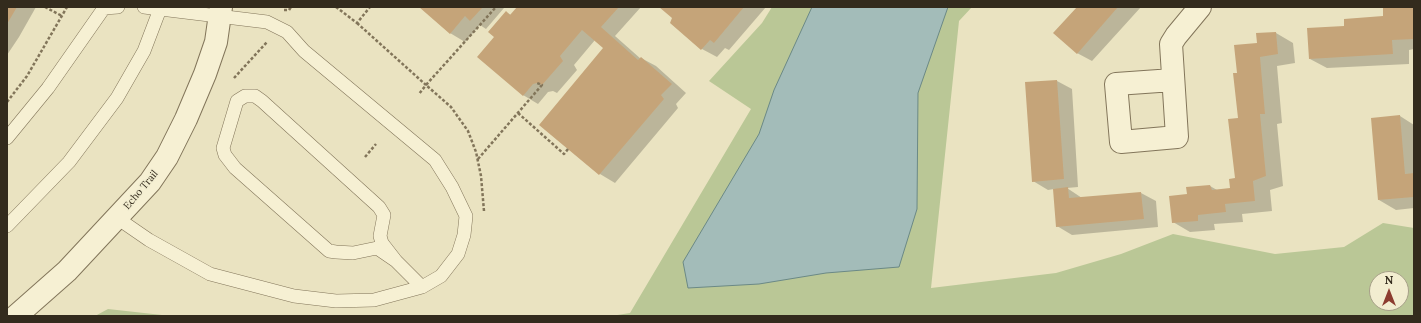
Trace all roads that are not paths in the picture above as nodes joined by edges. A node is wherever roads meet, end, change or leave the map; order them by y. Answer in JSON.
{"nodes":[{"id":1,"x":118,"y":7,"type":"edge"},
{"id":2,"x":144,"y":7,"type":"edge"},
{"id":3,"x":1200,"y":7,"type":"edge"},
{"id":4,"x":160,"y":9,"type":"junction"},
{"id":5,"x":220,"y":12,"type":"edge"},
{"id":6,"x":1173,"y":80,"type":"dead end"},
{"id":7,"x":7,"y":138,"type":"edge"},
{"id":8,"x":117,"y":218,"type":"junction"},
{"id":9,"x":7,"y":226,"type":"edge"},
{"id":10,"x":396,"y":262,"type":"junction"},
{"id":11,"x":422,"y":286,"type":"junction"},
{"id":12,"x":16,"y":316,"type":"edge"}],
"edges":[{"from":1,"to":7,"type":"lane"},
{"from":2,"to":4,"type":"lane"},
{"from":3,"to":6,"type":"street"},
{"from":4,"to":5,"type":"lane"},
{"from":4,"to":9,"type":"lane"},
{"from":5,"to":8,"type":"street","name":"Echo Trail"},
{"from":5,"to":11,"type":"lane"},
{"from":8,"to":11,"type":"lane"},
{"from":8,"to":12,"type":"street","name":"Echo Trail"},
{"from":10,"to":10,"type":"lane"},
{"from":10,"to":11,"type":"lane"}]}
